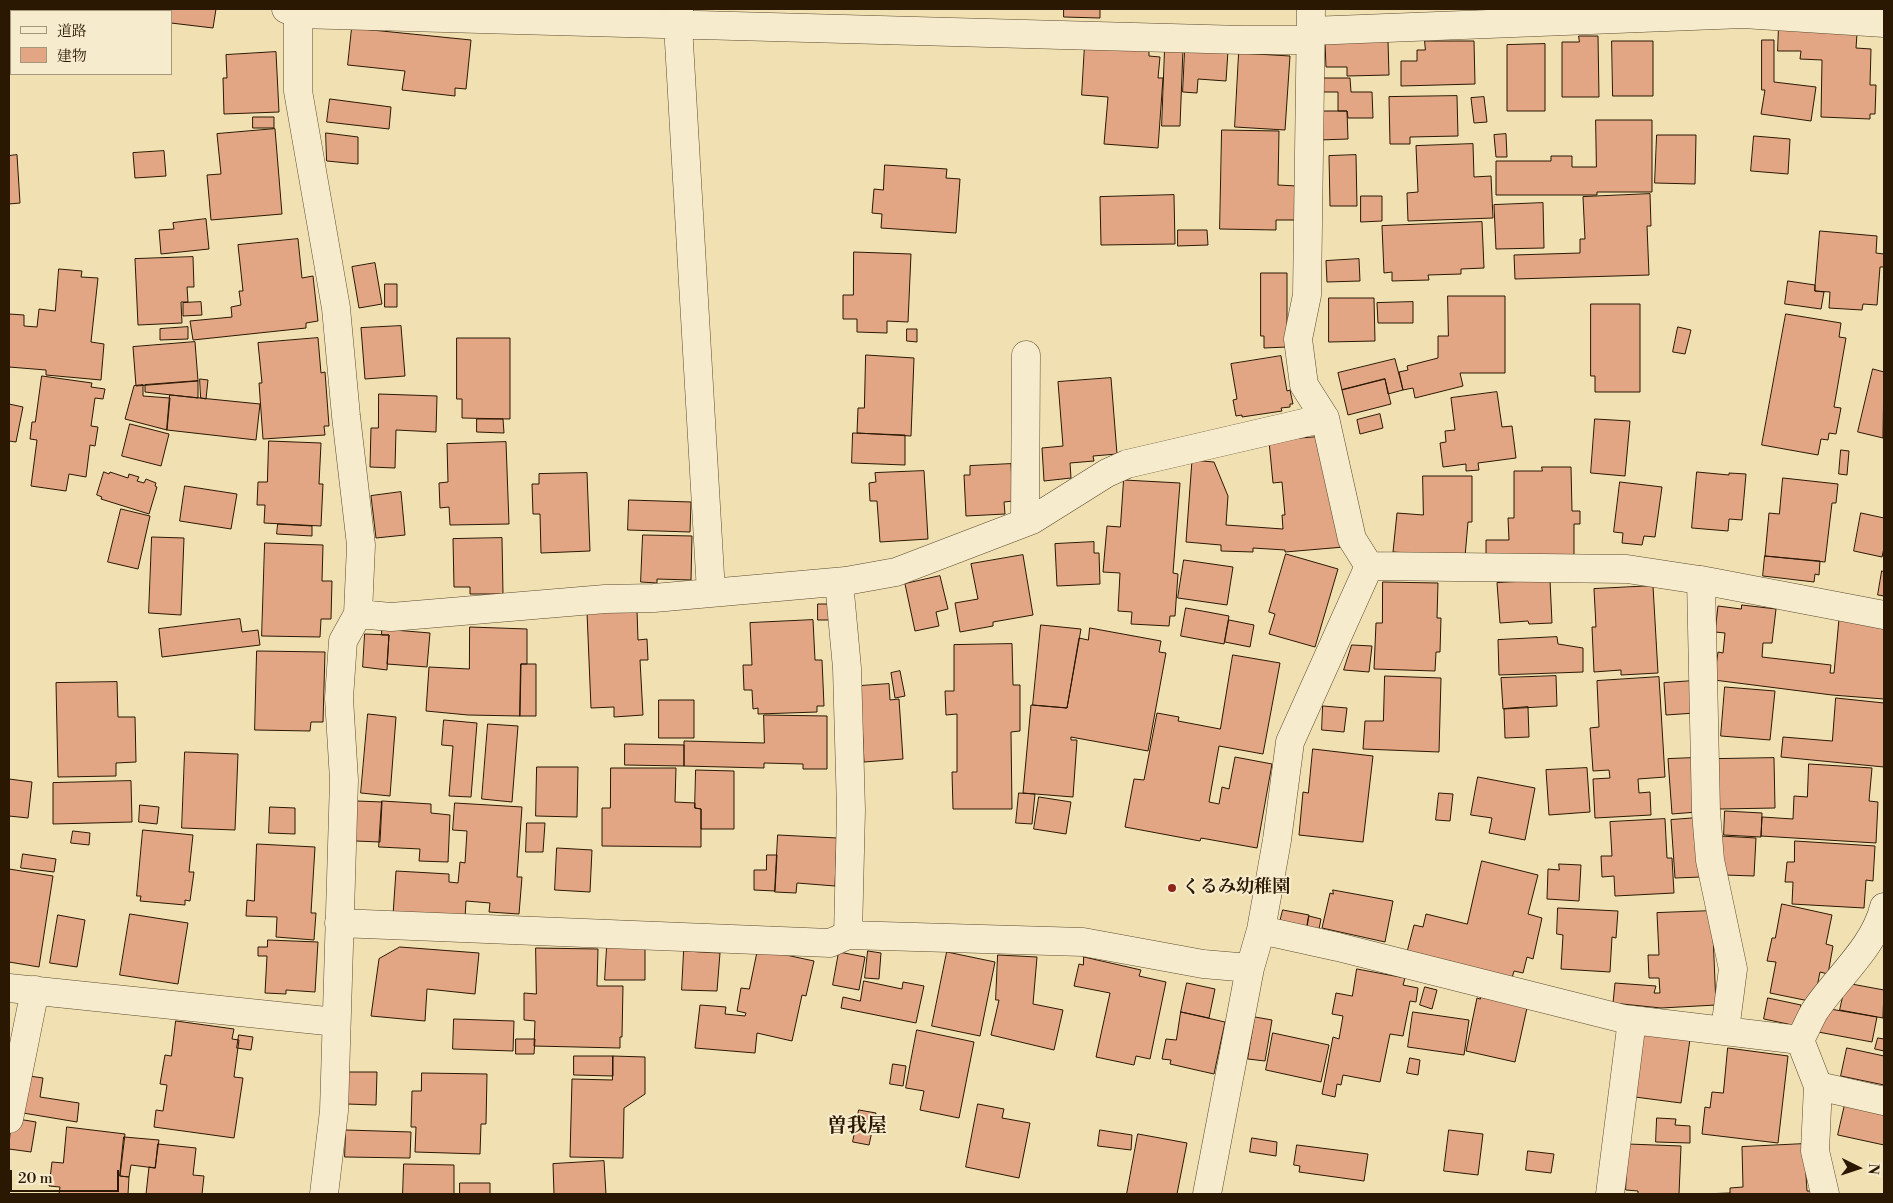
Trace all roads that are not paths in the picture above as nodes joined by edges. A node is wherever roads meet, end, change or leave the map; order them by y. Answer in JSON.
{"nodes":[{"id":1,"x":292,"y":11,"type":"edge"},
{"id":2,"x":678,"y":17,"type":"edge"},
{"id":3,"x":1884,"y":23,"type":"edge"},
{"id":4,"x":1310,"y":27,"type":"edge"},
{"id":5,"x":1026,"y":355,"type":"dead end"},
{"id":6,"x":1325,"y":418,"type":"junction"},
{"id":7,"x":1026,"y":522,"type":"junction"},
{"id":8,"x":1369,"y":566,"type":"junction"},
{"id":9,"x":1701,"y":580,"type":"junction"},
{"id":10,"x":839,"y":582,"type":"junction"},
{"id":11,"x":711,"y":592,"type":"junction"},
{"id":12,"x":358,"y":614,"type":"junction"},
{"id":13,"x":1884,"y":615,"type":"edge"},
{"id":14,"x":1884,"y":907,"type":"edge"},
{"id":15,"x":339,"y":923,"type":"junction"},
{"id":16,"x":1261,"y":930,"type":"junction"},
{"id":17,"x":848,"y":935,"type":"junction"},
{"id":18,"x":1250,"y":968,"type":"junction"},
{"id":19,"x":22,"y":989,"type":"edge"},
{"id":20,"x":1632,"y":1020,"type":"junction"},
{"id":21,"x":336,"y":1022,"type":"junction"},
{"id":22,"x":1725,"y":1030,"type":"junction"},
{"id":23,"x":1800,"y":1040,"type":"junction"},
{"id":24,"x":1818,"y":1086,"type":"junction"},
{"id":25,"x":1884,"y":1100,"type":"edge"},
{"id":26,"x":9,"y":1119,"type":"edge"},
{"id":27,"x":324,"y":1194,"type":"edge"},
{"id":28,"x":1207,"y":1194,"type":"edge"},
{"id":29,"x":1610,"y":1194,"type":"edge"},
{"id":30,"x":1825,"y":1194,"type":"edge"}],
"edges":[{"from":1,"to":2,"type":"street"},
{"from":1,"to":12,"type":"street"},
{"from":2,"to":4,"type":"street"},
{"from":2,"to":11,"type":"street"},
{"from":3,"to":4,"type":"street"},
{"from":4,"to":6,"type":"street"},
{"from":5,"to":7,"type":"street"},
{"from":6,"to":7,"type":"street"},
{"from":6,"to":8,"type":"street"},
{"from":7,"to":10,"type":"street"},
{"from":8,"to":9,"type":"street"},
{"from":8,"to":16,"type":"street"},
{"from":9,"to":13,"type":"street"},
{"from":9,"to":22,"type":"street"},
{"from":10,"to":11,"type":"street"},
{"from":10,"to":17,"type":"street"},
{"from":11,"to":12,"type":"street"},
{"from":12,"to":15,"type":"street"},
{"from":14,"to":23,"type":"street"},
{"from":15,"to":17,"type":"street"},
{"from":15,"to":21,"type":"street"},
{"from":16,"to":18,"type":"street"},
{"from":16,"to":20,"type":"street"},
{"from":17,"to":18,"type":"street"},
{"from":18,"to":28,"type":"street"},
{"from":19,"to":21,"type":"street"},
{"from":19,"to":26,"type":"street"},
{"from":20,"to":22,"type":"street"},
{"from":20,"to":29,"type":"street"},
{"from":21,"to":27,"type":"street"},
{"from":22,"to":23,"type":"street"},
{"from":23,"to":24,"type":"street"},
{"from":24,"to":25,"type":"street"},
{"from":24,"to":30,"type":"street"}]}
